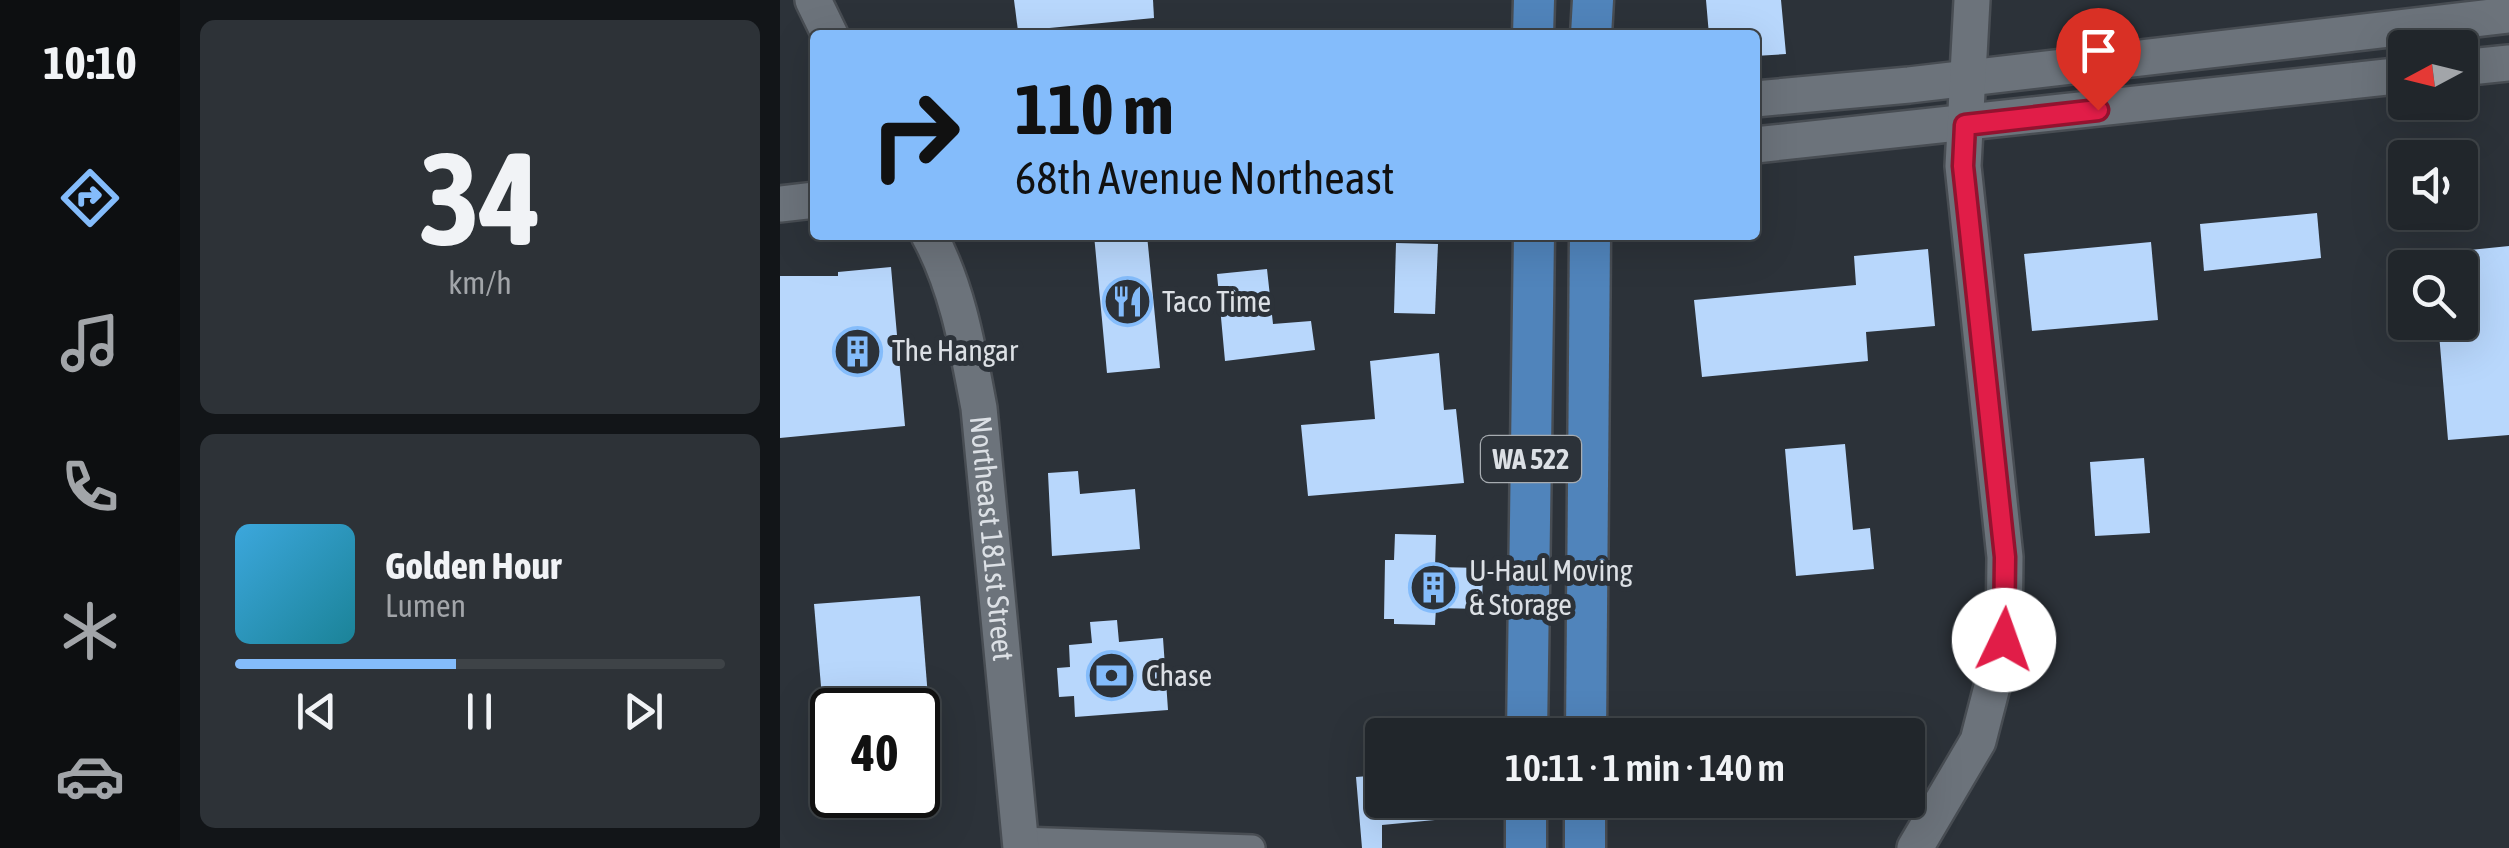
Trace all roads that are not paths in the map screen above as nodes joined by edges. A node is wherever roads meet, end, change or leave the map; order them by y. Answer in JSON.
{"nodes":[{"id":1,"x":813,"y":0,"type":"edge"},
{"id":2,"x":1534,"y":0,"type":"edge"},
{"id":3,"x":1592,"y":0,"type":"edge"},
{"id":4,"x":1972,"y":0,"type":"edge"},
{"id":5,"x":2509,"y":15,"type":"edge"},
{"id":6,"x":828,"y":30,"type":"edge"},
{"id":7,"x":1533,"y":30,"type":"edge"},
{"id":8,"x":1591,"y":30,"type":"edge"},
{"id":9,"x":2509,"y":63,"type":"edge"},
{"id":10,"x":2478,"y":66,"type":"edge"},
{"id":11,"x":2388,"y":76,"type":"edge"},
{"id":12,"x":1967,"y":78,"type":"junction"},
{"id":13,"x":1760,"y":99,"type":"edge"},
{"id":14,"x":1965,"y":125,"type":"junction"},
{"id":15,"x":1760,"y":145,"type":"edge"},
{"id":16,"x":810,"y":201,"type":"edge"},
{"id":17,"x":780,"y":204,"type":"edge"},
{"id":18,"x":933,"y":240,"type":"edge"},
{"id":19,"x":1534,"y":240,"type":"edge"},
{"id":20,"x":1590,"y":240,"type":"edge"},
{"id":21,"x":1527,"y":718,"type":"edge"},
{"id":22,"x":1586,"y":718,"type":"edge"},
{"id":23,"x":1526,"y":818,"type":"edge"},
{"id":24,"x":1586,"y":818,"type":"edge"},
{"id":25,"x":1020,"y":844,"type":"edge"},
{"id":26,"x":1252,"y":848,"type":"edge"},
{"id":27,"x":1526,"y":848,"type":"edge"},
{"id":28,"x":1585,"y":848,"type":"edge"},
{"id":29,"x":1916,"y":848,"type":"edge"}],
"edges":[{"from":1,"to":6,"type":"street"},
{"from":2,"to":7,"type":"main road"},
{"from":3,"to":8,"type":"main road"},
{"from":4,"to":12,"type":"street"},
{"from":5,"to":12,"type":"street"},
{"from":9,"to":10,"type":"street"},
{"from":11,"to":14,"type":"street"},
{"from":12,"to":13,"type":"street"},
{"from":12,"to":14,"type":"street"},
{"from":14,"to":15,"type":"street"},
{"from":14,"to":29,"type":"street"},
{"from":16,"to":17,"type":"street"},
{"from":18,"to":25,"type":"street","name":"Northeast 181st Street"},
{"from":19,"to":21,"type":"main road","number":"WA 522"},
{"from":20,"to":22,"type":"main road","number":"WA 522"},
{"from":23,"to":27,"type":"main road"},
{"from":24,"to":28,"type":"main road"},
{"from":25,"to":26,"type":"street"}]}
